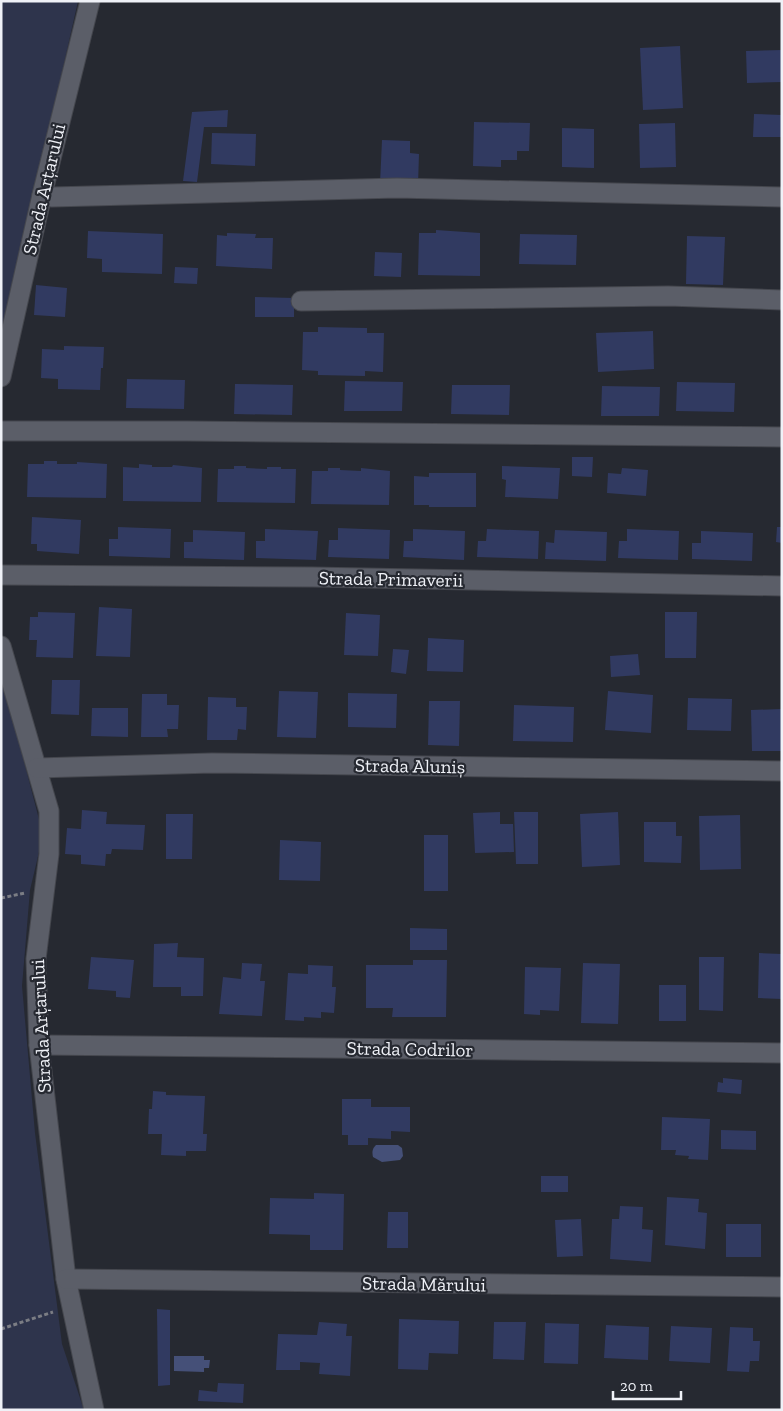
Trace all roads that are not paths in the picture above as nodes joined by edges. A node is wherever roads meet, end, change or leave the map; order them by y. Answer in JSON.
{"nodes":[{"id":1,"x":90,"y":1,"type":"edge"},
{"id":2,"x":42,"y":195,"type":"junction"},
{"id":3,"x":782,"y":197,"type":"edge"},
{"id":4,"x":782,"y":300,"type":"edge"},
{"id":5,"x":301,"y":301,"type":"dead end"},
{"id":6,"x":1,"y":377,"type":"edge"},
{"id":7,"x":1,"y":431,"type":"edge"},
{"id":8,"x":782,"y":437,"type":"edge"},
{"id":9,"x":1,"y":575,"type":"edge"},
{"id":10,"x":782,"y":586,"type":"edge"},
{"id":11,"x":1,"y":646,"type":"edge"},
{"id":12,"x":37,"y":768,"type":"junction"},
{"id":13,"x":782,"y":771,"type":"edge"},
{"id":14,"x":39,"y":1045,"type":"junction"},
{"id":15,"x":782,"y":1053,"type":"edge"},
{"id":16,"x":66,"y":1279,"type":"junction"},
{"id":17,"x":782,"y":1288,"type":"edge"},
{"id":18,"x":94,"y":1410,"type":"edge"}],
"edges":[{"from":1,"to":2,"type":"street","name":"Strada Arțarului"},
{"from":2,"to":3,"type":"street"},
{"from":2,"to":6,"type":"street","name":"Strada Arțarului"},
{"from":4,"to":5,"type":"street"},
{"from":7,"to":8,"type":"street"},
{"from":9,"to":10,"type":"street","name":"Strada Primaverii"},
{"from":11,"to":12,"type":"street","name":"Strada Arțarului"},
{"from":12,"to":13,"type":"street","name":"Strada Aluniș"},
{"from":12,"to":14,"type":"street","name":"Strada Arțarului"},
{"from":14,"to":15,"type":"street","name":"Strada Codrilor"},
{"from":14,"to":16,"type":"street","name":"Strada Arțarului"},
{"from":16,"to":17,"type":"street","name":"Strada Mărului"},
{"from":16,"to":18,"type":"street","name":"Strada Arțarului"}]}
